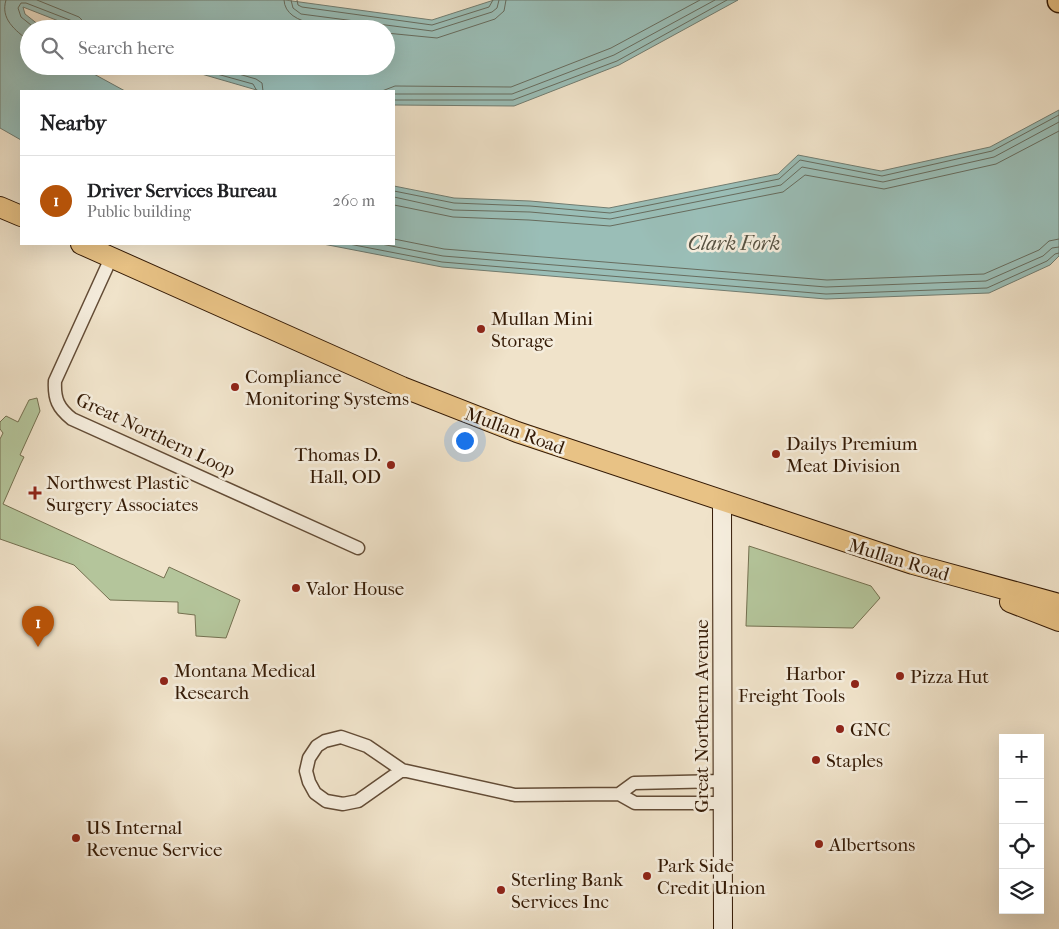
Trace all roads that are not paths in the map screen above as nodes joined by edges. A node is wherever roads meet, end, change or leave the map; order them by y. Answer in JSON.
{"nodes":[{"id":1,"x":0,"y":207,"type":"edge"},
{"id":2,"x":20,"y":216,"type":"edge"},
{"id":3,"x":83,"y":245,"type":"edge"},
{"id":4,"x":112,"y":258,"type":"junction"},
{"id":5,"x":722,"y":502,"type":"junction"},
{"id":6,"x":358,"y":548,"type":"dead end"},
{"id":7,"x":964,"y":579,"type":"junction"},
{"id":8,"x":1059,"y":604,"type":"edge"},
{"id":9,"x":1059,"y":621,"type":"edge"},
{"id":10,"x":402,"y":770,"type":"junction"},
{"id":11,"x":723,"y":781,"type":"junction"},
{"id":12,"x":618,"y":794,"type":"junction"},
{"id":13,"x":723,"y":803,"type":"junction"},
{"id":14,"x":723,"y":929,"type":"edge"}],
"edges":[{"from":1,"to":2,"type":"main road"},
{"from":3,"to":4,"type":"main road","name":"Mullan Road"},
{"from":4,"to":5,"type":"main road","name":"Mullan Road"},
{"from":4,"to":6,"type":"street","name":"Great Northern Loop"},
{"from":5,"to":7,"type":"main road","name":"Mullan Road"},
{"from":5,"to":11,"type":"street","name":"Great Northern Avenue"},
{"from":7,"to":8,"type":"main road","name":"Mullan Road"},
{"from":7,"to":9,"type":"main road","name":"Mullan Road"},
{"from":10,"to":10,"type":"street"},
{"from":10,"to":12,"type":"street"},
{"from":11,"to":12,"type":"street"},
{"from":11,"to":13,"type":"street","name":"Great Northern Avenue"},
{"from":12,"to":13,"type":"street"},
{"from":13,"to":14,"type":"street","name":"Great Northern Avenue"}]}
